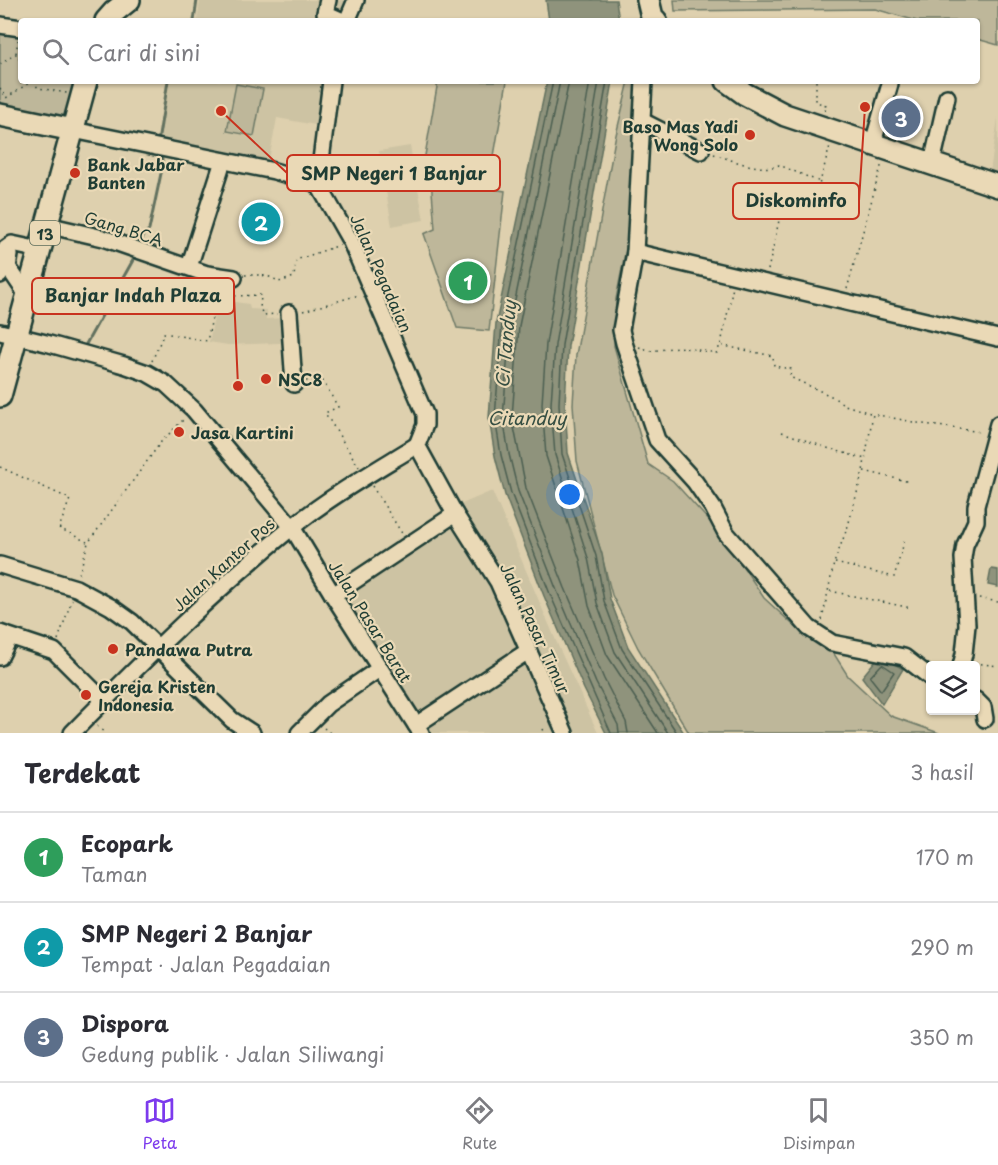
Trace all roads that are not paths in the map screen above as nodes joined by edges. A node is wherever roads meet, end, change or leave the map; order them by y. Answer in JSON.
{"nodes":[{"id":1,"x":129,"y":0,"type":"edge"},
{"id":2,"x":328,"y":0,"type":"edge"},
{"id":3,"x":351,"y":1,"type":"edge"},
{"id":4,"x":109,"y":18,"type":"edge"},
{"id":5,"x":338,"y":18,"type":"edge"},
{"id":6,"x":346,"y":18,"type":"edge"},
{"id":7,"x":0,"y":25,"type":"edge"},
{"id":8,"x":18,"y":28,"type":"edge"},
{"id":9,"x":331,"y":84,"type":"edge"},
{"id":10,"x":644,"y":84,"type":"edge"},
{"id":11,"x":731,"y":84,"type":"edge"},
{"id":12,"x":890,"y":84,"type":"dead end"},
{"id":13,"x":84,"y":88,"type":"edge"},
{"id":14,"x":947,"y":97,"type":"dead end"},
{"id":15,"x":0,"y":115,"type":"edge"},
{"id":16,"x":642,"y":121,"type":"junction"},
{"id":17,"x":73,"y":130,"type":"junction"},
{"id":18,"x":880,"y":146,"type":"junction"},
{"id":19,"x":701,"y":151,"type":"road end"},
{"id":20,"x":223,"y":161,"type":"junction"},
{"id":21,"x":932,"y":163,"type":"junction"},
{"id":22,"x":318,"y":184,"type":"junction"},
{"id":23,"x":998,"y":186,"type":"edge"},
{"id":24,"x":47,"y":225,"type":"junction"},
{"id":25,"x":23,"y":246,"type":"junction"},
{"id":26,"x":635,"y":252,"type":"junction"},
{"id":27,"x":189,"y":267,"type":"junction"},
{"id":28,"x":234,"y":278,"type":"road end"},
{"id":29,"x":11,"y":280,"type":"edge"},
{"id":30,"x":288,"y":313,"type":"road end"},
{"id":31,"x":9,"y":334,"type":"edge"},
{"id":32,"x":998,"y":338,"type":"edge"},
{"id":33,"x":294,"y":384,"type":"road end"},
{"id":34,"x":0,"y":396,"type":"edge"},
{"id":35,"x":996,"y":429,"type":"edge"},
{"id":36,"x":417,"y":446,"type":"junction"},
{"id":37,"x":455,"y":514,"type":"junction"},
{"id":38,"x":292,"y":527,"type":"junction"},
{"id":39,"x":0,"y":565,"type":"edge"},
{"id":40,"x":333,"y":595,"type":"junction"},
{"id":41,"x":5,"y":635,"type":"edge"},
{"id":42,"x":157,"y":647,"type":"junction"},
{"id":43,"x":528,"y":651,"type":"junction"},
{"id":44,"x":0,"y":657,"type":"edge"},
{"id":45,"x":961,"y":661,"type":"edge"},
{"id":46,"x":379,"y":669,"type":"junction"},
{"id":47,"x":926,"y":674,"type":"edge"},
{"id":48,"x":104,"y":700,"type":"junction"},
{"id":49,"x":980,"y":704,"type":"edge"},
{"id":50,"x":985,"y":719,"type":"dead end"},
{"id":51,"x":418,"y":729,"type":"edge"},
{"id":52,"x":72,"y":733,"type":"edge"},
{"id":53,"x":252,"y":733,"type":"edge"},
{"id":54,"x":299,"y":733,"type":"edge"},
{"id":55,"x":566,"y":733,"type":"edge"}],
"edges":[{"from":1,"to":4,"type":"highway"},
{"from":2,"to":5,"type":"street"},
{"from":3,"to":6,"type":"street"},
{"from":7,"to":8,"type":"street"},
{"from":9,"to":22,"type":"street"},
{"from":10,"to":16,"type":"street"},
{"from":11,"to":18,"type":"highway"},
{"from":12,"to":18,"type":"street"},
{"from":13,"to":17,"type":"highway","number":"13"},
{"from":14,"to":21,"type":"street"},
{"from":15,"to":17,"type":"highway"},
{"from":16,"to":19,"type":"street"},
{"from":16,"to":26,"type":"street"},
{"from":17,"to":20,"type":"street"},
{"from":17,"to":24,"type":"highway","number":"13"},
{"from":18,"to":21,"type":"highway"},
{"from":20,"to":22,"type":"street"},
{"from":20,"to":27,"type":"street"},
{"from":21,"to":23,"type":"highway"},
{"from":22,"to":36,"type":"street","name":"Jalan Pegadaian"},
{"from":24,"to":25,"type":"highway","number":"13"},
{"from":24,"to":27,"type":"street","name":"Gang BCA"},
{"from":25,"to":29,"type":"highway","number":"13"},
{"from":25,"to":29,"type":"street"},
{"from":26,"to":32,"type":"street"},
{"from":26,"to":47,"type":"street"},
{"from":27,"to":28,"type":"street","name":"Gang BCA"},
{"from":29,"to":31,"type":"highway","number":"13"},
{"from":30,"to":33,"type":"street"},
{"from":31,"to":34,"type":"highway","number":"13"},
{"from":31,"to":38,"type":"street","name":"Jalan Pasar Barat"},
{"from":35,"to":45,"type":"street"},
{"from":36,"to":37,"type":"street","name":"Jalan Pasar Timur"},
{"from":36,"to":38,"type":"street","name":"Jalan Kantor Pos"},
{"from":37,"to":40,"type":"street"},
{"from":37,"to":43,"type":"street","name":"Jalan Pasar Timur"},
{"from":38,"to":40,"type":"street","name":"Jalan Pasar Barat"},
{"from":38,"to":42,"type":"street","name":"Jalan Kantor Pos"},
{"from":39,"to":42,"type":"street"},
{"from":40,"to":46,"type":"street","name":"Jalan Pasar Barat"},
{"from":41,"to":44,"type":"street"},
{"from":41,"to":48,"type":"street"},
{"from":42,"to":48,"type":"street","name":"Jalan Kantor Pos"},
{"from":42,"to":53,"type":"street"},
{"from":43,"to":51,"type":"street"},
{"from":43,"to":55,"type":"street","name":"Jalan Pasar Timur"},
{"from":46,"to":51,"type":"street","name":"Jalan Pasar Barat"},
{"from":46,"to":54,"type":"street"},
{"from":48,"to":52,"type":"street","name":"Jalan Kantor Pos"},
{"from":49,"to":50,"type":"street"}]}
